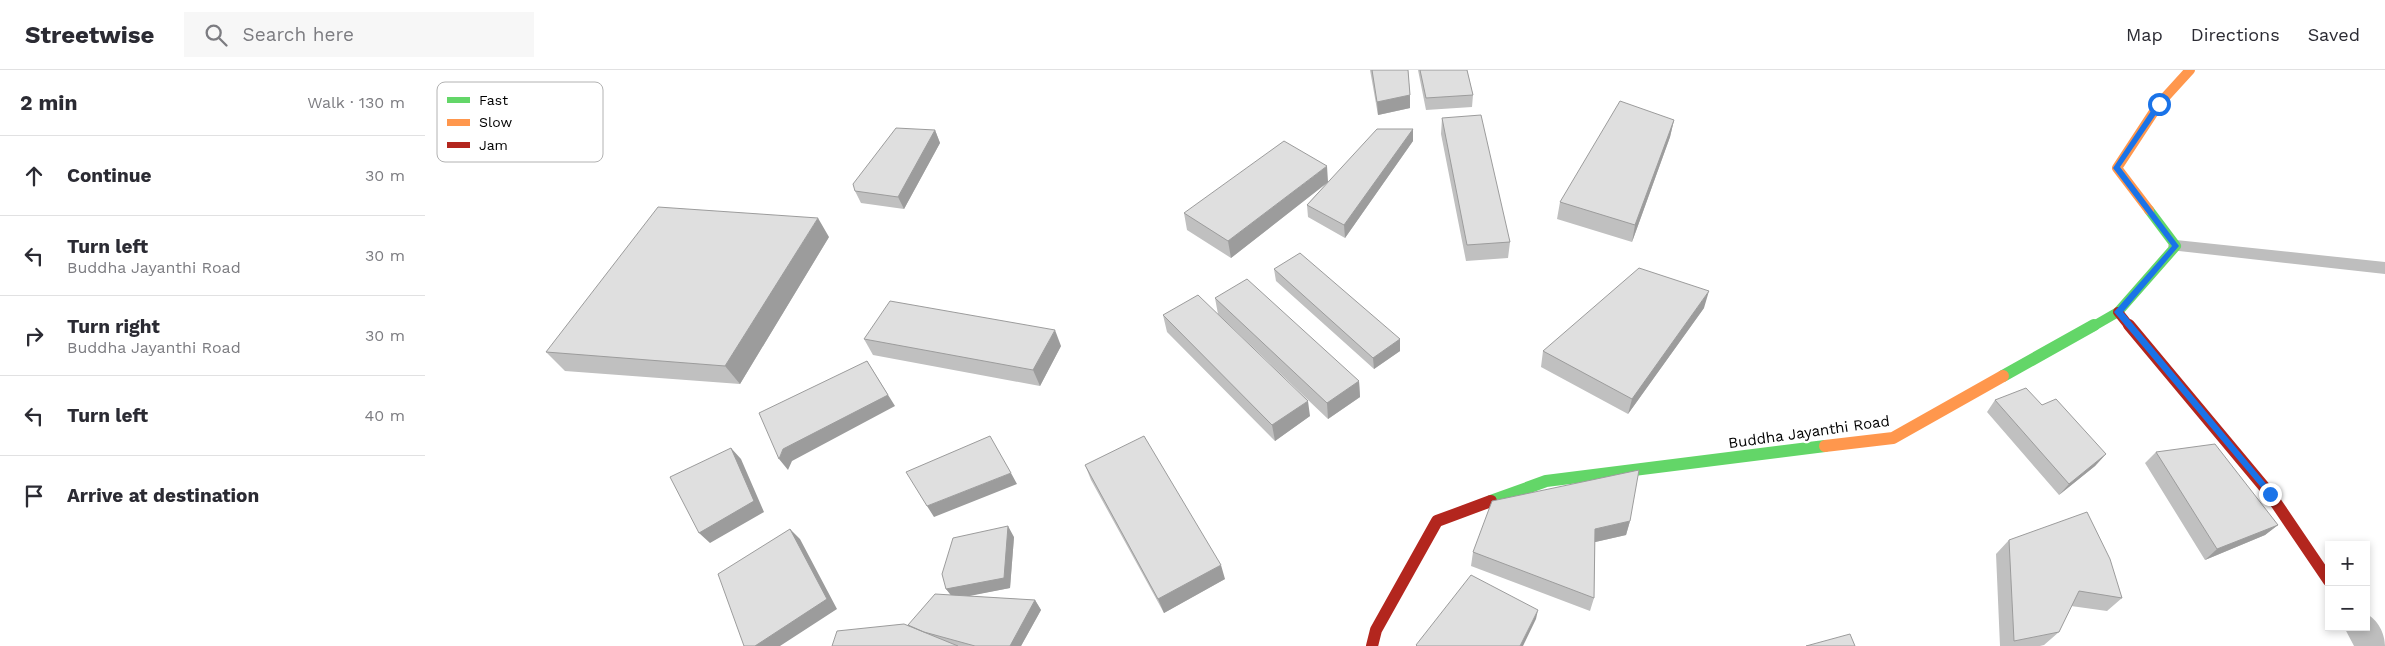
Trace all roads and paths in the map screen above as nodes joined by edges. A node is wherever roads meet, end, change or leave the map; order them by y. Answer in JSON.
{"nodes":[{"id":1,"x":2190,"y":70,"type":"edge"},
{"id":2,"x":2176,"y":246,"type":"junction"},
{"id":3,"x":2385,"y":268,"type":"edge"},
{"id":4,"x":2118,"y":312,"type":"junction"},
{"id":5,"x":2325,"y":575,"type":"edge"},
{"id":6,"x":2363,"y":631,"type":"edge"},
{"id":7,"x":1372,"y":646,"type":"edge"},
{"id":8,"x":2373,"y":646,"type":"edge"}],
"edges":[{"from":1,"to":2,"type":"street"},
{"from":2,"to":3,"type":"lane"},
{"from":2,"to":4,"type":"street","name":"Buddha Jayanthi Road"},
{"from":4,"to":5,"type":"street"},
{"from":4,"to":7,"type":"street","name":"Buddha Jayanthi Road"},
{"from":6,"to":8,"type":"street"}]}
